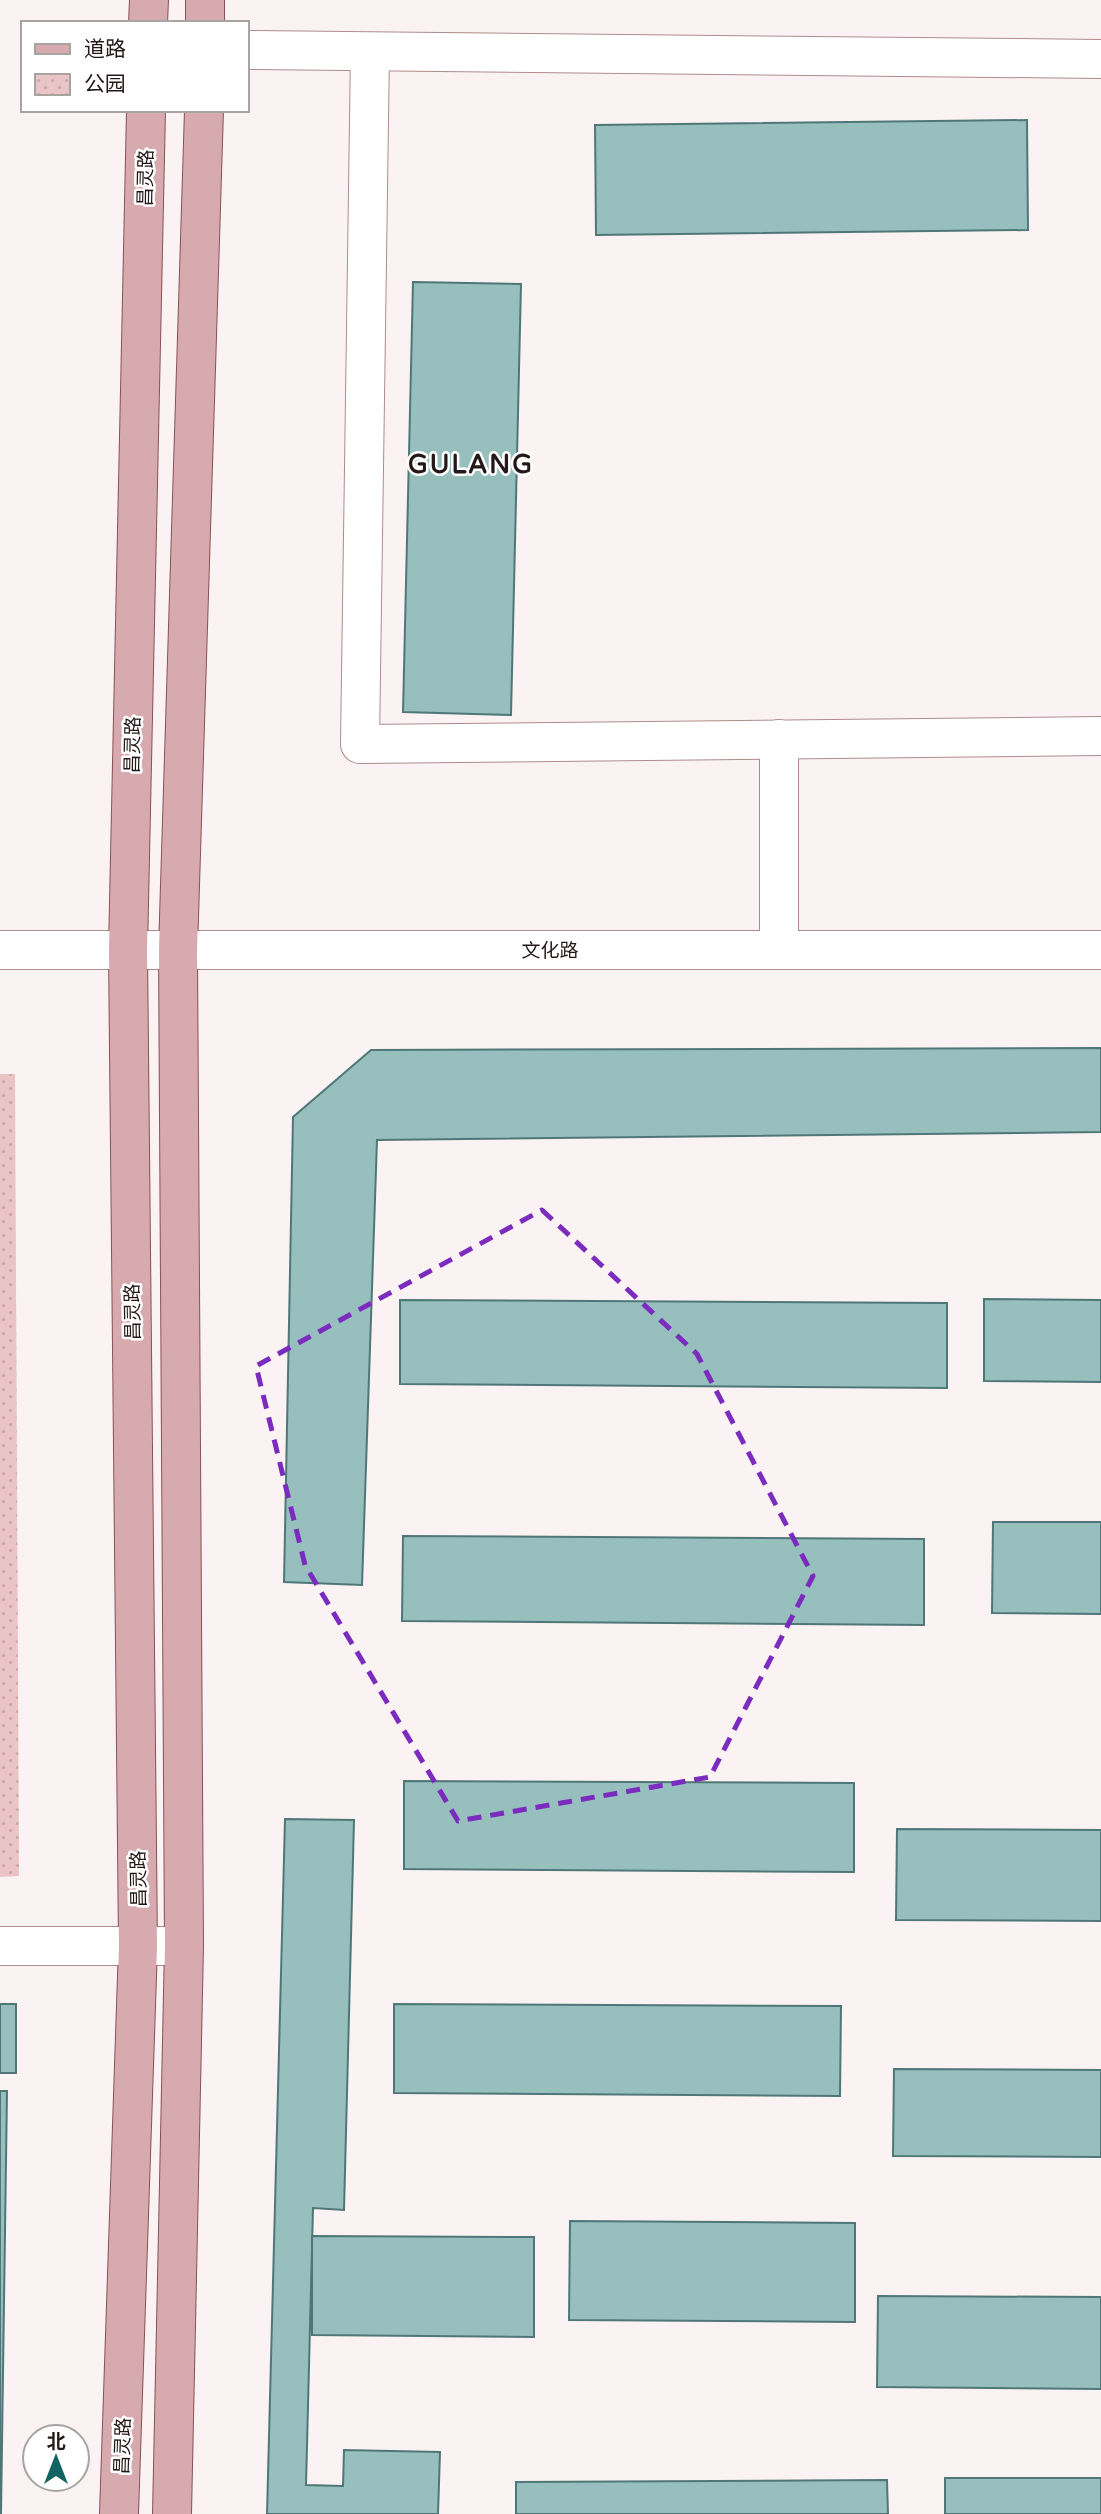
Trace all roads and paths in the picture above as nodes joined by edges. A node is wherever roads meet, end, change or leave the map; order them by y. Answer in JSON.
{"nodes":[{"id":1,"x":149,"y":0,"type":"edge"},
{"id":2,"x":205,"y":0,"type":"edge"},
{"id":3,"x":148,"y":21,"type":"edge"},
{"id":4,"x":205,"y":21,"type":"edge"},
{"id":5,"x":248,"y":50,"type":"edge"},
{"id":6,"x":370,"y":52,"type":"junction"},
{"id":7,"x":1101,"y":59,"type":"edge"},
{"id":8,"x":146,"y":112,"type":"edge"},
{"id":9,"x":204,"y":112,"type":"edge"},
{"id":10,"x":1101,"y":736,"type":"edge"},
{"id":11,"x":779,"y":739,"type":"junction"},
{"id":12,"x":0,"y":950,"type":"edge"},
{"id":13,"x":128,"y":950,"type":"junction"},
{"id":14,"x":178,"y":950,"type":"junction"},
{"id":15,"x":779,"y":950,"type":"junction"},
{"id":16,"x":1101,"y":950,"type":"edge"},
{"id":17,"x":138,"y":1945,"type":"junction"},
{"id":18,"x":0,"y":1946,"type":"edge"},
{"id":19,"x":184,"y":1946,"type":"junction"},
{"id":20,"x":119,"y":2514,"type":"edge"},
{"id":21,"x":172,"y":2514,"type":"edge"}],
"edges":[{"from":1,"to":3,"type":"main road"},
{"from":2,"to":4,"type":"main road"},
{"from":5,"to":6,"type":"street"},
{"from":6,"to":7,"type":"street"},
{"from":6,"to":11,"type":"street"},
{"from":8,"to":13,"type":"main road","name":"昌灵路"},
{"from":9,"to":14,"type":"main road"},
{"from":10,"to":11,"type":"street"},
{"from":11,"to":15,"type":"street"},
{"from":12,"to":13,"type":"street","name":"文化路"},
{"from":13,"to":14,"type":"street","name":"文化路"},
{"from":13,"to":17,"type":"main road","name":"昌灵路"},
{"from":14,"to":15,"type":"street","name":"文化路"},
{"from":14,"to":19,"type":"main road"},
{"from":15,"to":16,"type":"street","name":"文化路"},
{"from":17,"to":18,"type":"street"},
{"from":17,"to":19,"type":"street"},
{"from":17,"to":20,"type":"main road","name":"昌灵路"},
{"from":19,"to":21,"type":"main road"}]}
